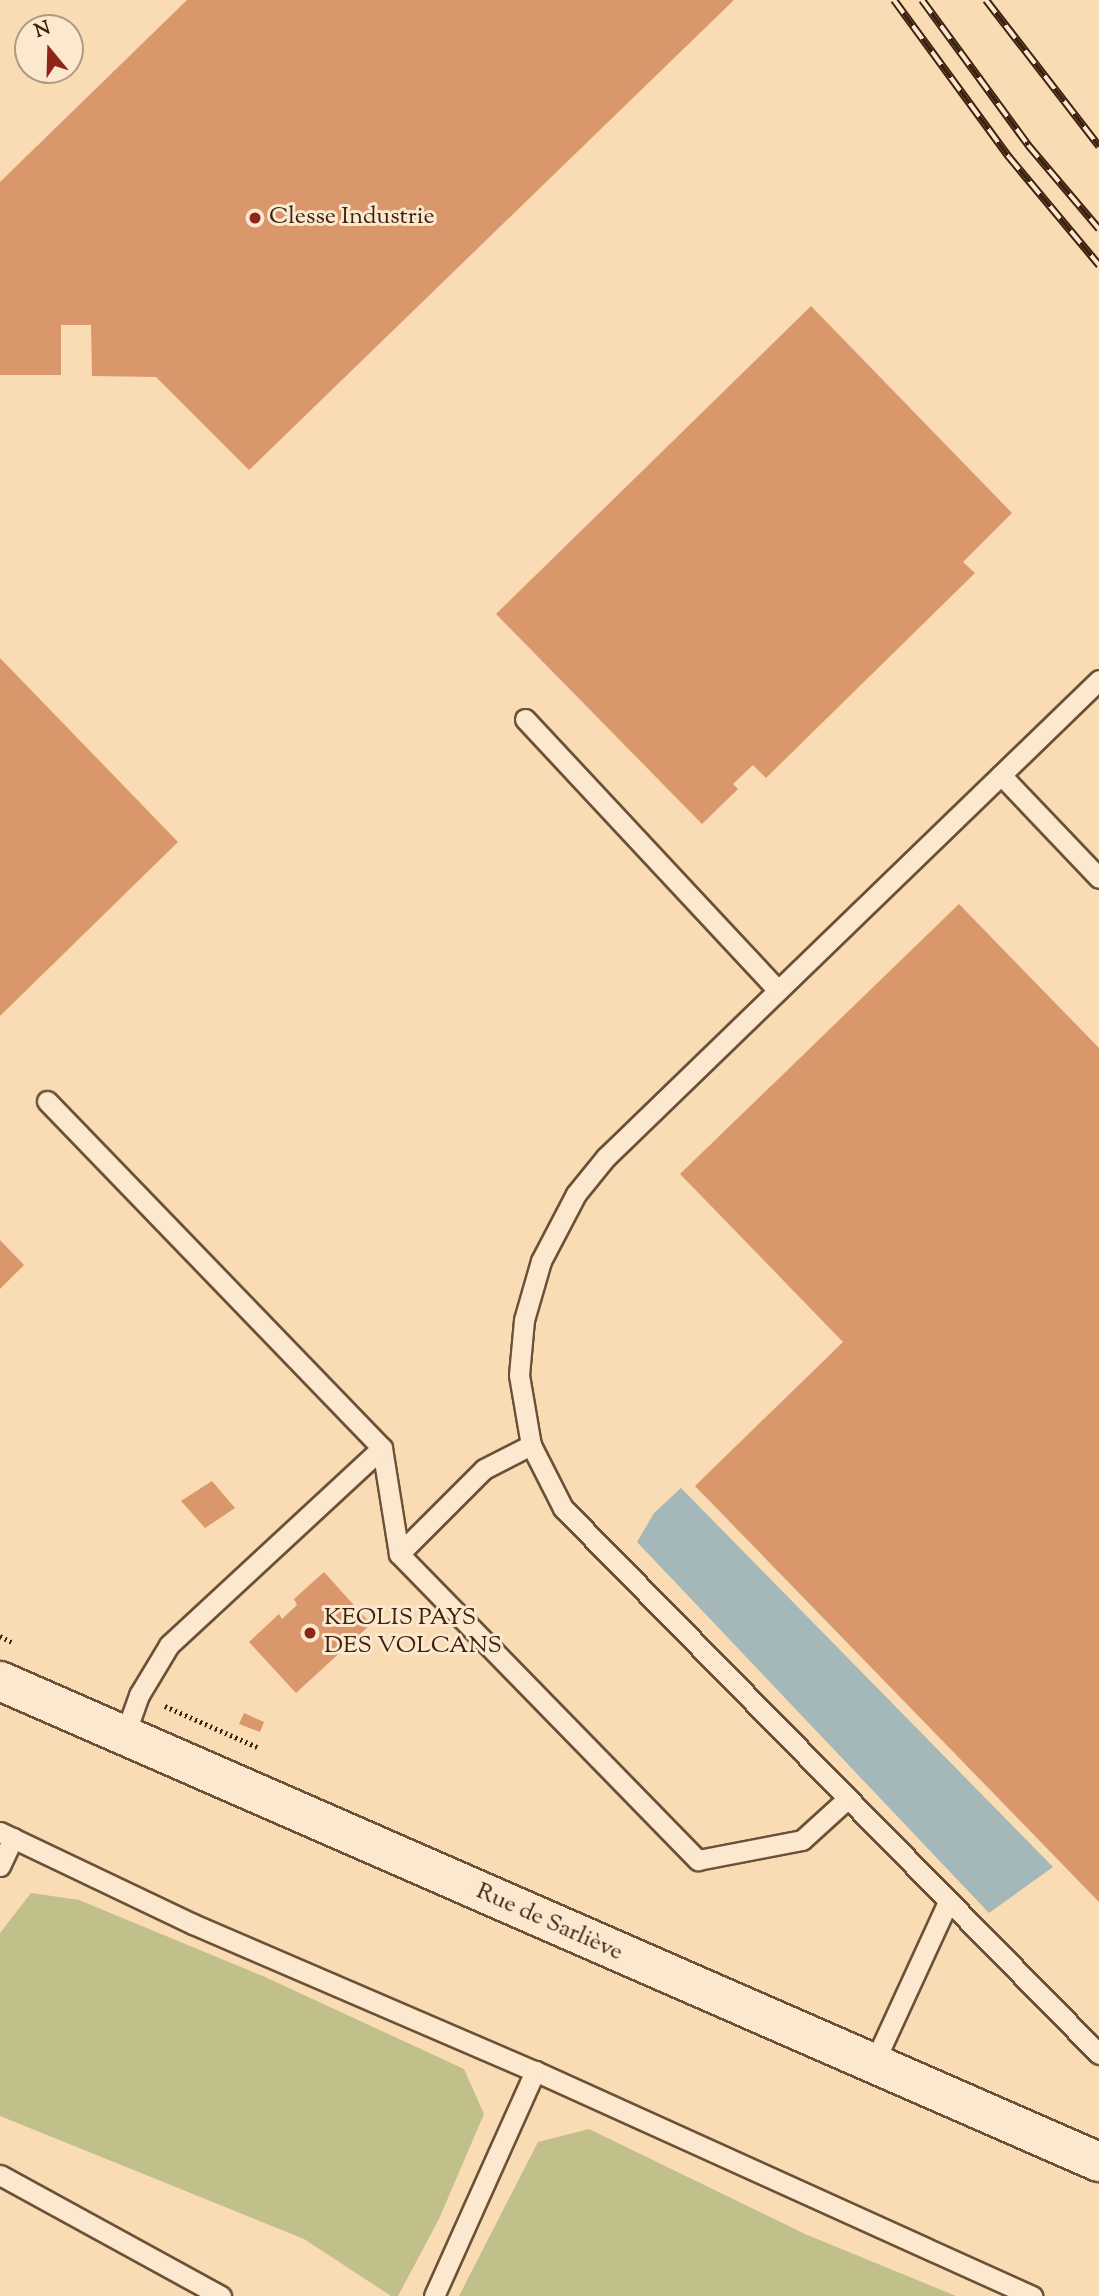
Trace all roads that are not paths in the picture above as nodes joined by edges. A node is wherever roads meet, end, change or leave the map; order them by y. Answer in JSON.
{"nodes":[{"id":1,"x":1099,"y":680,"type":"edge"},
{"id":2,"x":525,"y":719,"type":"dead end"},
{"id":3,"x":1001,"y":775,"type":"junction"},
{"id":4,"x":1099,"y":878,"type":"edge"},
{"id":5,"x":778,"y":990,"type":"junction"},
{"id":6,"x":47,"y":1101,"type":"dead end"},
{"id":7,"x":531,"y":1445,"type":"junction"},
{"id":8,"x":382,"y":1448,"type":"junction"},
{"id":9,"x":399,"y":1554,"type":"junction"},
{"id":10,"x":0,"y":1681,"type":"edge"},
{"id":11,"x":124,"y":1737,"type":"junction"},
{"id":12,"x":847,"y":1799,"type":"junction"},
{"id":13,"x":7,"y":1835,"type":"edge"},
{"id":14,"x":0,"y":1866,"type":"edge"},
{"id":15,"x":948,"y":1902,"type":"junction"},
{"id":16,"x":1099,"y":2054,"type":"edge"},
{"id":17,"x":873,"y":2065,"type":"junction"},
{"id":18,"x":535,"y":2071,"type":"junction"},
{"id":19,"x":1099,"y":2162,"type":"edge"},
{"id":20,"x":0,"y":2175,"type":"edge"},
{"id":21,"x":221,"y":2296,"type":"edge"},
{"id":22,"x":434,"y":2296,"type":"edge"},
{"id":23,"x":1032,"y":2296,"type":"edge"}],
"edges":[{"from":1,"to":3,"type":"lane"},
{"from":2,"to":5,"type":"lane"},
{"from":3,"to":4,"type":"lane"},
{"from":3,"to":5,"type":"lane"},
{"from":5,"to":7,"type":"lane"},
{"from":6,"to":8,"type":"lane"},
{"from":7,"to":9,"type":"lane"},
{"from":7,"to":12,"type":"lane"},
{"from":8,"to":9,"type":"lane"},
{"from":8,"to":11,"type":"lane"},
{"from":9,"to":12,"type":"lane"},
{"from":10,"to":11,"type":"street","name":"Rue de Sarliève"},
{"from":11,"to":17,"type":"street","name":"Rue de Sarliève"},
{"from":12,"to":15,"type":"lane"},
{"from":13,"to":14,"type":"lane"},
{"from":13,"to":18,"type":"lane"},
{"from":15,"to":16,"type":"lane"},
{"from":15,"to":17,"type":"lane"},
{"from":17,"to":19,"type":"street","name":"Rue de Sarliève"},
{"from":18,"to":22,"type":"lane"},
{"from":18,"to":23,"type":"lane"},
{"from":20,"to":21,"type":"lane"}]}
